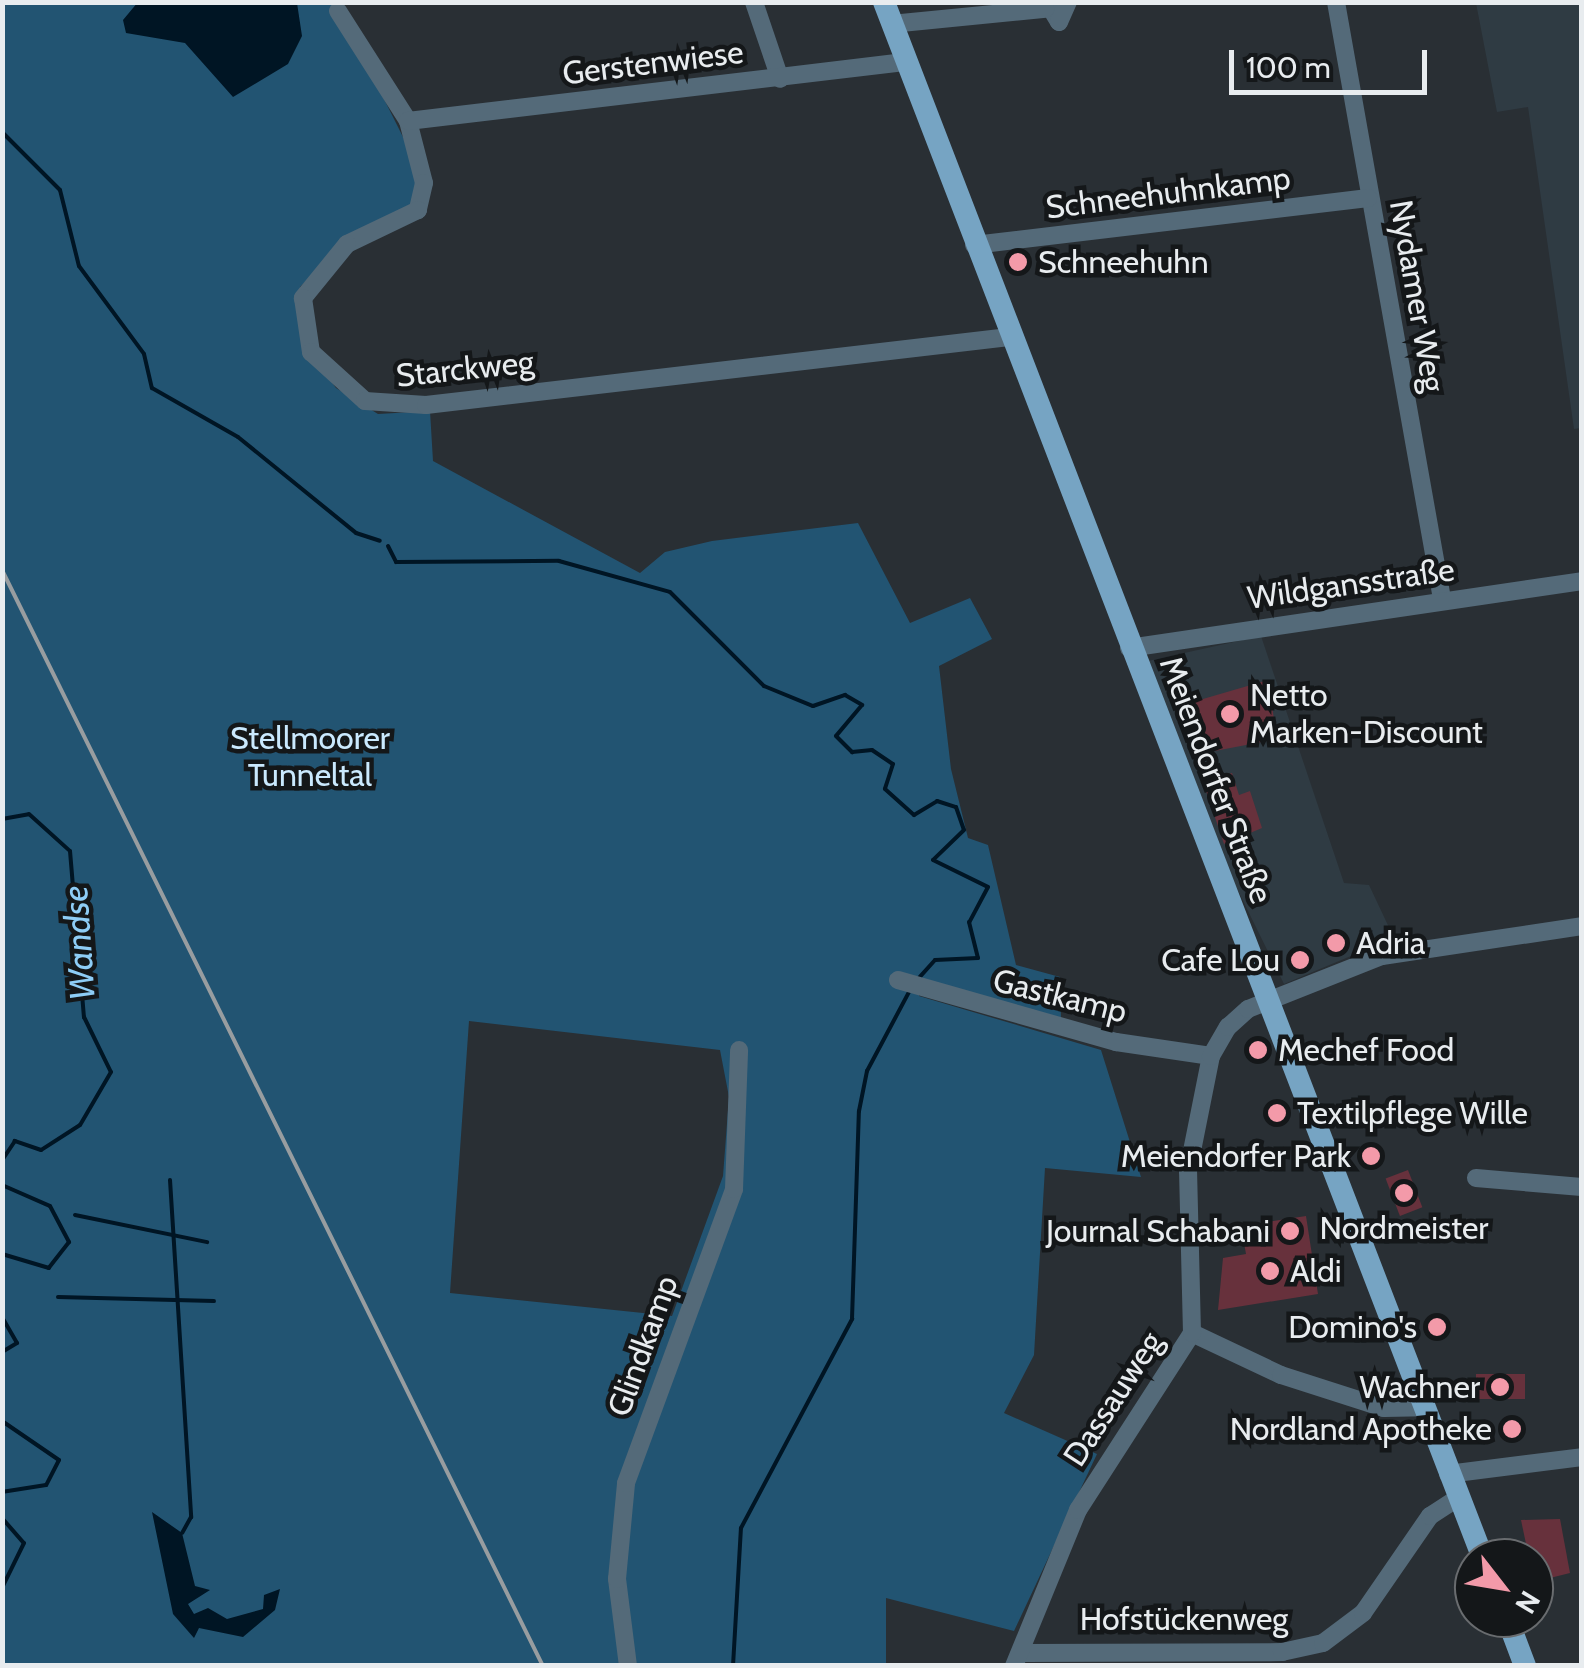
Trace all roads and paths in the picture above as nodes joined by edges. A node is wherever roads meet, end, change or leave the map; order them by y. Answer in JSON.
{"nodes":[{"id":1,"x":754,"y":2,"type":"edge"},
{"id":2,"x":1068,"y":2,"type":"edge"},
{"id":3,"x":1336,"y":2,"type":"edge"},
{"id":4,"x":1046,"y":6,"type":"edge"},
{"id":5,"x":338,"y":11,"type":"dead end"},
{"id":6,"x":887,"y":13,"type":"edge"},
{"id":7,"x":905,"y":62,"type":"junction"},
{"id":8,"x":780,"y":78,"type":"junction"},
{"id":9,"x":408,"y":121,"type":"junction"},
{"id":10,"x":1368,"y":198,"type":"junction"},
{"id":11,"x":974,"y":244,"type":"junction"},
{"id":12,"x":1009,"y":337,"type":"junction"},
{"id":13,"x":1582,"y":581,"type":"edge"},
{"id":14,"x":1442,"y":599,"type":"junction"},
{"id":15,"x":1129,"y":648,"type":"junction"},
{"id":16,"x":1582,"y":926,"type":"edge"},
{"id":17,"x":898,"y":980,"type":"dead end"},
{"id":18,"x":1266,"y":1003,"type":"junction"},
{"id":19,"x":739,"y":1050,"type":"dead end"},
{"id":20,"x":1211,"y":1056,"type":"junction"},
{"id":21,"x":1476,"y":1178,"type":"dead end"},
{"id":22,"x":1582,"y":1187,"type":"edge"},
{"id":23,"x":1192,"y":1333,"type":"junction"},
{"id":24,"x":1423,"y":1406,"type":"junction"},
{"id":25,"x":1582,"y":1457,"type":"edge"},
{"id":26,"x":1448,"y":1474,"type":"junction"},
{"id":27,"x":1458,"y":1498,"type":"junction"},
{"id":28,"x":1475,"y":1538,"type":"edge"},
{"id":29,"x":1514,"y":1638,"type":"edge"},
{"id":30,"x":1119,"y":1656,"type":"edge"},
{"id":31,"x":1018,"y":1659,"type":"edge"},
{"id":32,"x":628,"y":1666,"type":"edge"},
{"id":33,"x":1524,"y":1666,"type":"edge"}],
"edges":[{"from":1,"to":8,"type":"street"},
{"from":2,"to":4,"type":"street","name":"Meiendorfer Straße"},
{"from":3,"to":10,"type":"street","name":"Nydamer Weg"},
{"from":4,"to":6,"type":"street","name":"Meiendorfer Straße"},
{"from":5,"to":9,"type":"street","name":"Starckweg"},
{"from":6,"to":7,"type":"main road","name":"Meiendorfer Straße"},
{"from":7,"to":8,"type":"street","name":"Gerstenwiese"},
{"from":7,"to":11,"type":"main road","name":"Meiendorfer Straße"},
{"from":8,"to":9,"type":"street","name":"Gerstenwiese"},
{"from":9,"to":12,"type":"street","name":"Starckweg"},
{"from":10,"to":11,"type":"street","name":"Schneehuhnkamp"},
{"from":10,"to":14,"type":"street","name":"Nydamer Weg"},
{"from":11,"to":12,"type":"main road","name":"Meiendorfer Straße"},
{"from":12,"to":15,"type":"main road","name":"Meiendorfer Straße"},
{"from":13,"to":14,"type":"street","name":"Wildgansstraße"},
{"from":14,"to":15,"type":"street","name":"Wildgansstraße"},
{"from":15,"to":18,"type":"main road","name":"Meiendorfer Straße"},
{"from":16,"to":18,"type":"street","name":"Dassauweg"},
{"from":17,"to":20,"type":"street","name":"Gastkamp"},
{"from":18,"to":20,"type":"street","name":"Dassauweg"},
{"from":18,"to":24,"type":"main road","name":"Meiendorfer Straße"},
{"from":19,"to":32,"type":"street","name":"Glindkamp"},
{"from":20,"to":23,"type":"street","name":"Dassauweg"},
{"from":21,"to":22,"type":"street"},
{"from":23,"to":24,"type":"street"},
{"from":23,"to":31,"type":"street","name":"Dassauweg"},
{"from":24,"to":26,"type":"main road","name":"Meiendorfer Straße"},
{"from":25,"to":26,"type":"street"},
{"from":26,"to":27,"type":"main road","name":"Meiendorfer Straße"},
{"from":27,"to":28,"type":"main road","name":"Meiendorfer Straße"},
{"from":27,"to":30,"type":"street","name":"Hofstückenweg"},
{"from":29,"to":33,"type":"main road"},
{"from":30,"to":31,"type":"street","name":"Hofstückenweg"}]}
